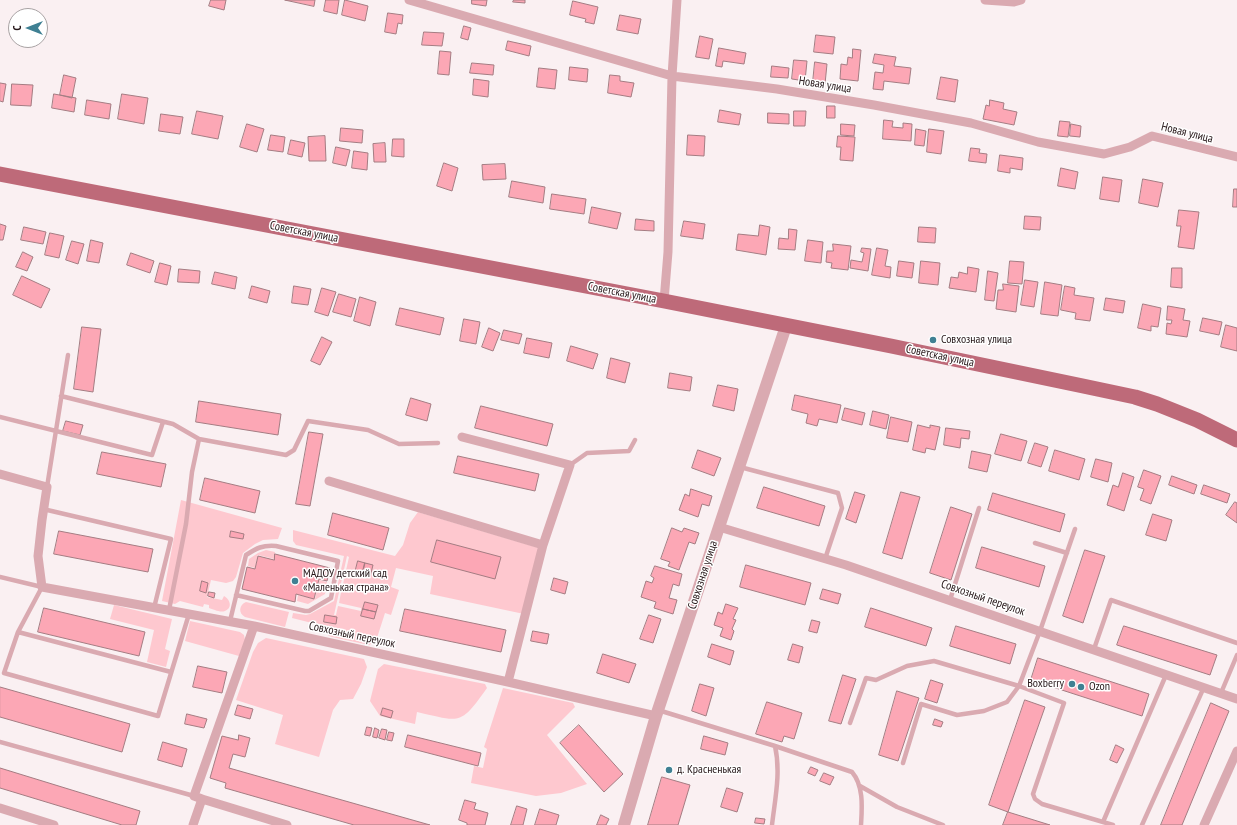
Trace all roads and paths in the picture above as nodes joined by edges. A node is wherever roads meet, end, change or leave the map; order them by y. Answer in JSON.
{"nodes":[{"id":1,"x":409,"y":0,"type":"edge"},
{"id":2,"x":677,"y":0,"type":"edge"},
{"id":3,"x":985,"y":0,"type":"edge"},
{"id":4,"x":1021,"y":0,"type":"edge"},
{"id":5,"x":672,"y":76,"type":"junction"},
{"id":6,"x":1237,"y":157,"type":"edge"},
{"id":7,"x":0,"y":174,"type":"edge"},
{"id":8,"x":664,"y":301,"type":"junction"},
{"id":9,"x":786,"y":326,"type":"junction"},
{"id":10,"x":68,"y":356,"type":"dead end"},
{"id":11,"x":61,"y":396,"type":"junction"},
{"id":12,"x":0,"y":417,"type":"edge"},
{"id":13,"x":163,"y":422,"type":"junction"},
{"id":14,"x":56,"y":431,"type":"junction"},
{"id":15,"x":462,"y":437,"type":"dead end"},
{"id":16,"x":199,"y":439,"type":"junction"},
{"id":17,"x":635,"y":440,"type":"dead end"},
{"id":18,"x":1237,"y":440,"type":"edge"},
{"id":19,"x":438,"y":443,"type":"dead end"},
{"id":20,"x":570,"y":465,"type":"junction"},
{"id":21,"x":739,"y":466,"type":"junction"},
{"id":22,"x":0,"y":474,"type":"edge"},
{"id":23,"x":329,"y":481,"type":"dead end"},
{"id":24,"x":47,"y":487,"type":"junction"},
{"id":25,"x":979,"y":508,"type":"dead end"},
{"id":26,"x":43,"y":509,"type":"junction"},
{"id":27,"x":719,"y":527,"type":"junction"},
{"id":28,"x":1075,"y":530,"type":"dead end"},
{"id":29,"x":1035,"y":543,"type":"dead end"},
{"id":30,"x":543,"y":545,"type":"junction"},
{"id":31,"x":1067,"y":553,"type":"junction"},
{"id":32,"x":825,"y":559,"type":"junction"},
{"id":33,"x":0,"y":579,"type":"edge"},
{"id":34,"x":42,"y":587,"type":"junction"},
{"id":35,"x":236,"y":595,"type":"junction"},
{"id":36,"x":950,"y":600,"type":"junction"},
{"id":37,"x":154,"y":608,"type":"junction"},
{"id":38,"x":169,"y":610,"type":"junction"},
{"id":39,"x":188,"y":614,"type":"junction"},
{"id":40,"x":230,"y":621,"type":"junction"},
{"id":41,"x":254,"y":626,"type":"junction"},
{"id":42,"x":1040,"y":630,"type":"junction"},
{"id":43,"x":18,"y":632,"type":"junction"},
{"id":44,"x":1237,"y":643,"type":"edge"},
{"id":45,"x":1094,"y":649,"type":"junction"},
{"id":46,"x":1237,"y":655,"type":"edge"},
{"id":47,"x":171,"y":672,"type":"junction"},
{"id":48,"x":1166,"y":674,"type":"junction"},
{"id":49,"x":508,"y":682,"type":"junction"},
{"id":50,"x":1019,"y":686,"type":"junction"},
{"id":51,"x":1204,"y":687,"type":"junction"},
{"id":52,"x":1221,"y":693,"type":"junction"},
{"id":53,"x":1237,"y":699,"type":"edge"},
{"id":54,"x":657,"y":713,"type":"junction"},
{"id":55,"x":850,"y":723,"type":"dead end"},
{"id":56,"x":0,"y":742,"type":"edge"},
{"id":57,"x":775,"y":746,"type":"junction"},
{"id":58,"x":1237,"y":751,"type":"edge"},
{"id":59,"x":903,"y":763,"type":"dead end"},
{"id":60,"x":860,"y":786,"type":"junction"},
{"id":61,"x":198,"y":798,"type":"junction"},
{"id":62,"x":0,"y":808,"type":"edge"},
{"id":63,"x":1103,"y":822,"type":"junction"},
{"id":64,"x":54,"y":825,"type":"edge"},
{"id":65,"x":193,"y":825,"type":"edge"},
{"id":66,"x":287,"y":825,"type":"edge"},
{"id":67,"x":624,"y":825,"type":"edge"},
{"id":68,"x":772,"y":825,"type":"edge"},
{"id":69,"x":861,"y":825,"type":"edge"},
{"id":70,"x":943,"y":825,"type":"edge"},
{"id":71,"x":1113,"y":825,"type":"edge"},
{"id":72,"x":1142,"y":825,"type":"edge"},
{"id":73,"x":1204,"y":825,"type":"edge"}],
"edges":[{"from":1,"to":5,"type":"street","name":"Новая улица"},
{"from":2,"to":5,"type":"street"},
{"from":3,"to":4,"type":"street"},
{"from":5,"to":6,"type":"street","name":"Новая улица"},
{"from":5,"to":8,"type":"street"},
{"from":7,"to":8,"type":"main road","name":"Советская улица"},
{"from":8,"to":9,"type":"main road","name":"Советская улица"},
{"from":9,"to":18,"type":"main road","name":"Советская улица"},
{"from":9,"to":21,"type":"street","name":"Совхозная улица"},
{"from":10,"to":11,"type":"lane"},
{"from":11,"to":13,"type":"lane"},
{"from":11,"to":14,"type":"lane"},
{"from":12,"to":14,"type":"lane"},
{"from":13,"to":14,"type":"lane"},
{"from":13,"to":16,"type":"lane"},
{"from":14,"to":24,"type":"lane"},
{"from":15,"to":20,"type":"street"},
{"from":16,"to":19,"type":"lane"},
{"from":16,"to":38,"type":"lane"},
{"from":17,"to":20,"type":"lane"},
{"from":20,"to":30,"type":"street"},
{"from":21,"to":27,"type":"street","name":"Совхозная улица"},
{"from":21,"to":32,"type":"lane"},
{"from":22,"to":24,"type":"street"},
{"from":23,"to":30,"type":"street"},
{"from":24,"to":26,"type":"street"},
{"from":25,"to":36,"type":"lane"},
{"from":26,"to":34,"type":"street"},
{"from":26,"to":37,"type":"lane"},
{"from":27,"to":32,"type":"street","name":"Совхозный переулок"},
{"from":27,"to":54,"type":"street","name":"Совхозная улица"},
{"from":28,"to":31,"type":"lane"},
{"from":29,"to":31,"type":"lane"},
{"from":30,"to":49,"type":"street"},
{"from":31,"to":42,"type":"lane"},
{"from":32,"to":36,"type":"street","name":"Совхозный переулок"},
{"from":33,"to":34,"type":"lane"},
{"from":34,"to":37,"type":"street","name":"Совхозный переулок"},
{"from":34,"to":43,"type":"lane"},
{"from":35,"to":35,"type":"lane"},
{"from":35,"to":40,"type":"lane"},
{"from":36,"to":42,"type":"street","name":"Совхозный переулок"},
{"from":37,"to":38,"type":"street","name":"Совхозный переулок"},
{"from":38,"to":39,"type":"street","name":"Совхозный переулок"},
{"from":39,"to":40,"type":"street","name":"Совхозный переулок"},
{"from":39,"to":47,"type":"lane"},
{"from":40,"to":41,"type":"street","name":"Совхозный переулок"},
{"from":41,"to":49,"type":"street","name":"Совхозный переулок"},
{"from":41,"to":61,"type":"street"},
{"from":42,"to":45,"type":"street","name":"Совхозный переулок"},
{"from":42,"to":50,"type":"lane"},
{"from":43,"to":47,"type":"lane"},
{"from":43,"to":47,"type":"lane"},
{"from":44,"to":45,"type":"lane"},
{"from":45,"to":48,"type":"street","name":"Совхозный переулок"},
{"from":46,"to":52,"type":"lane"},
{"from":48,"to":51,"type":"street","name":"Совхозный переулок"},
{"from":48,"to":63,"type":"lane"},
{"from":49,"to":54,"type":"street","name":"Совхозный переулок"},
{"from":50,"to":55,"type":"lane"},
{"from":50,"to":59,"type":"lane"},
{"from":50,"to":63,"type":"lane"},
{"from":51,"to":52,"type":"street","name":"Совхозный переулок"},
{"from":51,"to":72,"type":"lane"},
{"from":52,"to":53,"type":"street","name":"Совхозный переулок"},
{"from":54,"to":57,"type":"lane"},
{"from":54,"to":67,"type":"street","name":"Совхозная улица"},
{"from":56,"to":61,"type":"lane"},
{"from":57,"to":60,"type":"lane"},
{"from":57,"to":68,"type":"lane"},
{"from":58,"to":73,"type":"street"},
{"from":60,"to":69,"type":"lane"},
{"from":60,"to":70,"type":"lane"},
{"from":61,"to":65,"type":"street"},
{"from":61,"to":66,"type":"street"},
{"from":62,"to":64,"type":"street"},
{"from":63,"to":71,"type":"lane"}]}
